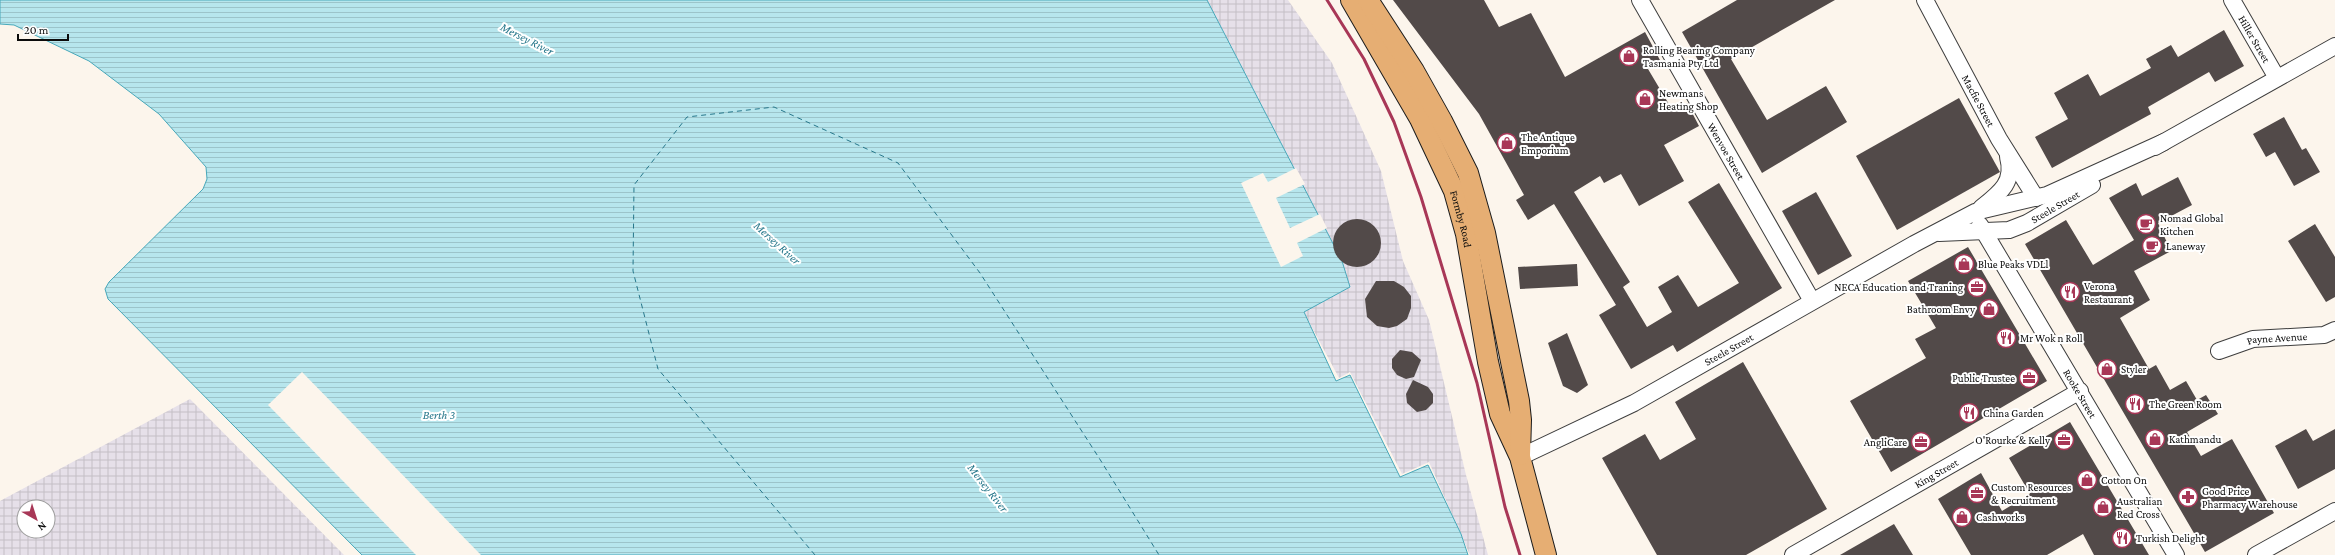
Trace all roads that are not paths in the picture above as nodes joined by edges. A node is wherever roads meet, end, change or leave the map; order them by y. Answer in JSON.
{"nodes":[{"id":1,"x":1351,"y":0,"type":"edge"},
{"id":2,"x":1368,"y":0,"type":"edge"},
{"id":3,"x":1640,"y":0,"type":"edge"},
{"id":4,"x":1925,"y":0,"type":"edge"},
{"id":5,"x":2232,"y":0,"type":"edge"},
{"id":6,"x":2335,"y":46,"type":"edge"},
{"id":7,"x":2277,"y":78,"type":"junction"},
{"id":8,"x":2164,"y":142,"type":"junction"},
{"id":9,"x":2005,"y":148,"type":"junction"},
{"id":10,"x":2036,"y":198,"type":"junction"},
{"id":11,"x":1974,"y":212,"type":"junction"},
{"id":12,"x":1984,"y":232,"type":"junction"},
{"id":13,"x":1934,"y":233,"type":"junction"},
{"id":14,"x":1812,"y":301,"type":"junction"},
{"id":15,"x":2335,"y":330,"type":"edge"},
{"id":16,"x":2219,"y":351,"type":"dead end"},
{"id":17,"x":2080,"y":391,"type":"junction"},
{"id":18,"x":1520,"y":457,"type":"junction"},
{"id":19,"x":2335,"y":511,"type":"edge"},
{"id":20,"x":1546,"y":555,"type":"edge"},
{"id":21,"x":1793,"y":555,"type":"edge"},
{"id":22,"x":2176,"y":555,"type":"edge"},
{"id":23,"x":2256,"y":555,"type":"edge"}],
"edges":[{"from":1,"to":18,"type":"main road","name":"Formby Road"},
{"from":2,"to":18,"type":"main road","name":"Formby Road"},
{"from":3,"to":14,"type":"street","name":"Wenvoe Street"},
{"from":4,"to":9,"type":"street","name":"Macfie Street"},
{"from":5,"to":7,"type":"street","name":"Hiller Street"},
{"from":6,"to":7,"type":"street","name":"Steele Street"},
{"from":7,"to":8,"type":"street","name":"Steele Street"},
{"from":8,"to":10,"type":"street","name":"Steele Street"},
{"from":8,"to":12,"type":"street","name":"Steele Street"},
{"from":9,"to":10,"type":"street","name":"Macfie Street"},
{"from":9,"to":11,"type":"street"},
{"from":10,"to":11,"type":"street","name":"Steele Street"},
{"from":11,"to":12,"type":"street","name":"Rooke Street"},
{"from":11,"to":13,"type":"street","name":"Steele Street"},
{"from":12,"to":13,"type":"street","name":"Steele Street"},
{"from":12,"to":17,"type":"street","name":"Rooke Street"},
{"from":13,"to":14,"type":"street","name":"Steele Street"},
{"from":14,"to":18,"type":"street","name":"Steele Street"},
{"from":15,"to":16,"type":"street","name":"Payne Avenue"},
{"from":17,"to":21,"type":"street","name":"King Street"},
{"from":17,"to":22,"type":"street","name":"Rooke Street"},
{"from":18,"to":20,"type":"main road","name":"Formby Road"},
{"from":19,"to":23,"type":"street"}]}
